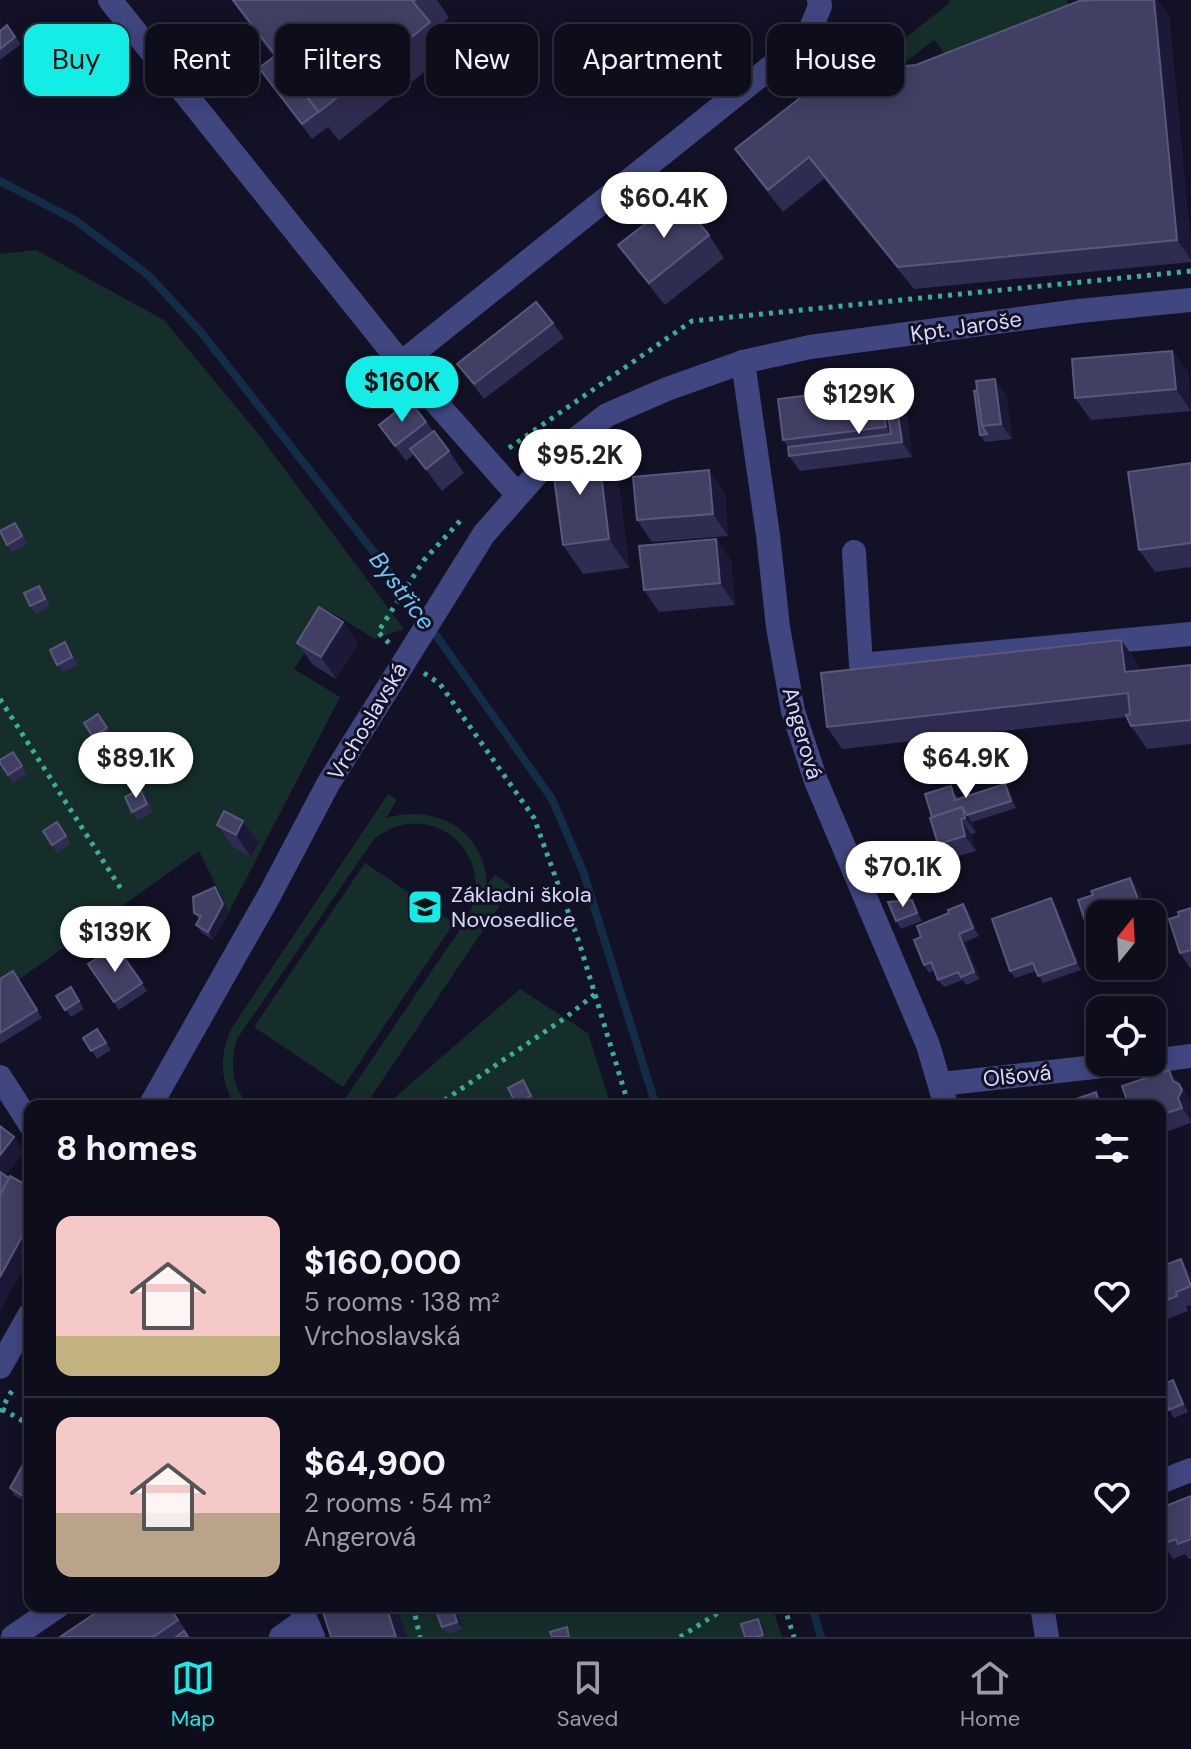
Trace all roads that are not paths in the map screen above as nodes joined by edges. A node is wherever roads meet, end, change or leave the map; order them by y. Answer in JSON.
{"nodes":[{"id":1,"x":110,"y":0,"type":"edge"},
{"id":2,"x":819,"y":0,"type":"edge"},
{"id":3,"x":1191,"y":300,"type":"edge"},
{"id":4,"x":743,"y":362,"type":"junction"},
{"id":5,"x":401,"y":363,"type":"junction"},
{"id":6,"x":517,"y":494,"type":"junction"},
{"id":7,"x":854,"y":552,"type":"dead end"},
{"id":8,"x":1191,"y":634,"type":"edge"},
{"id":9,"x":1191,"y":1056,"type":"edge"},
{"id":10,"x":1166,"y":1059,"type":"edge"},
{"id":11,"x":1086,"y":1071,"type":"edge"},
{"id":12,"x":0,"y":1077,"type":"edge"},
{"id":13,"x":943,"y":1095,"type":"edge"},
{"id":14,"x":153,"y":1100,"type":"edge"},
{"id":15,"x":24,"y":1115,"type":"edge"},
{"id":16,"x":24,"y":1325,"type":"edge"},
{"id":17,"x":0,"y":1367,"type":"edge"},
{"id":18,"x":1191,"y":1470,"type":"edge"},
{"id":19,"x":1166,"y":1480,"type":"edge"},
{"id":20,"x":49,"y":1612,"type":"edge"},
{"id":21,"x":1043,"y":1612,"type":"edge"},
{"id":22,"x":306,"y":1621,"type":"edge"},
{"id":23,"x":13,"y":1637,"type":"edge"},
{"id":24,"x":281,"y":1637,"type":"edge"},
{"id":25,"x":1047,"y":1637,"type":"edge"}],
"edges":[{"from":1,"to":5,"type":"street"},
{"from":2,"to":5,"type":"street"},
{"from":3,"to":4,"type":"street","name":"Kpt. Jaroše"},
{"from":4,"to":6,"type":"street","name":"Vrchoslavská"},
{"from":4,"to":13,"type":"street","name":"Angerová"},
{"from":5,"to":6,"type":"street"},
{"from":6,"to":14,"type":"street","name":"Vrchoslavská"},
{"from":7,"to":8,"type":"street"},
{"from":9,"to":10,"type":"street"},
{"from":11,"to":13,"type":"street","name":"Olšová"},
{"from":12,"to":15,"type":"street"},
{"from":16,"to":17,"type":"street"},
{"from":18,"to":19,"type":"street"},
{"from":20,"to":23,"type":"street"},
{"from":21,"to":25,"type":"street"},
{"from":22,"to":24,"type":"street"}]}
